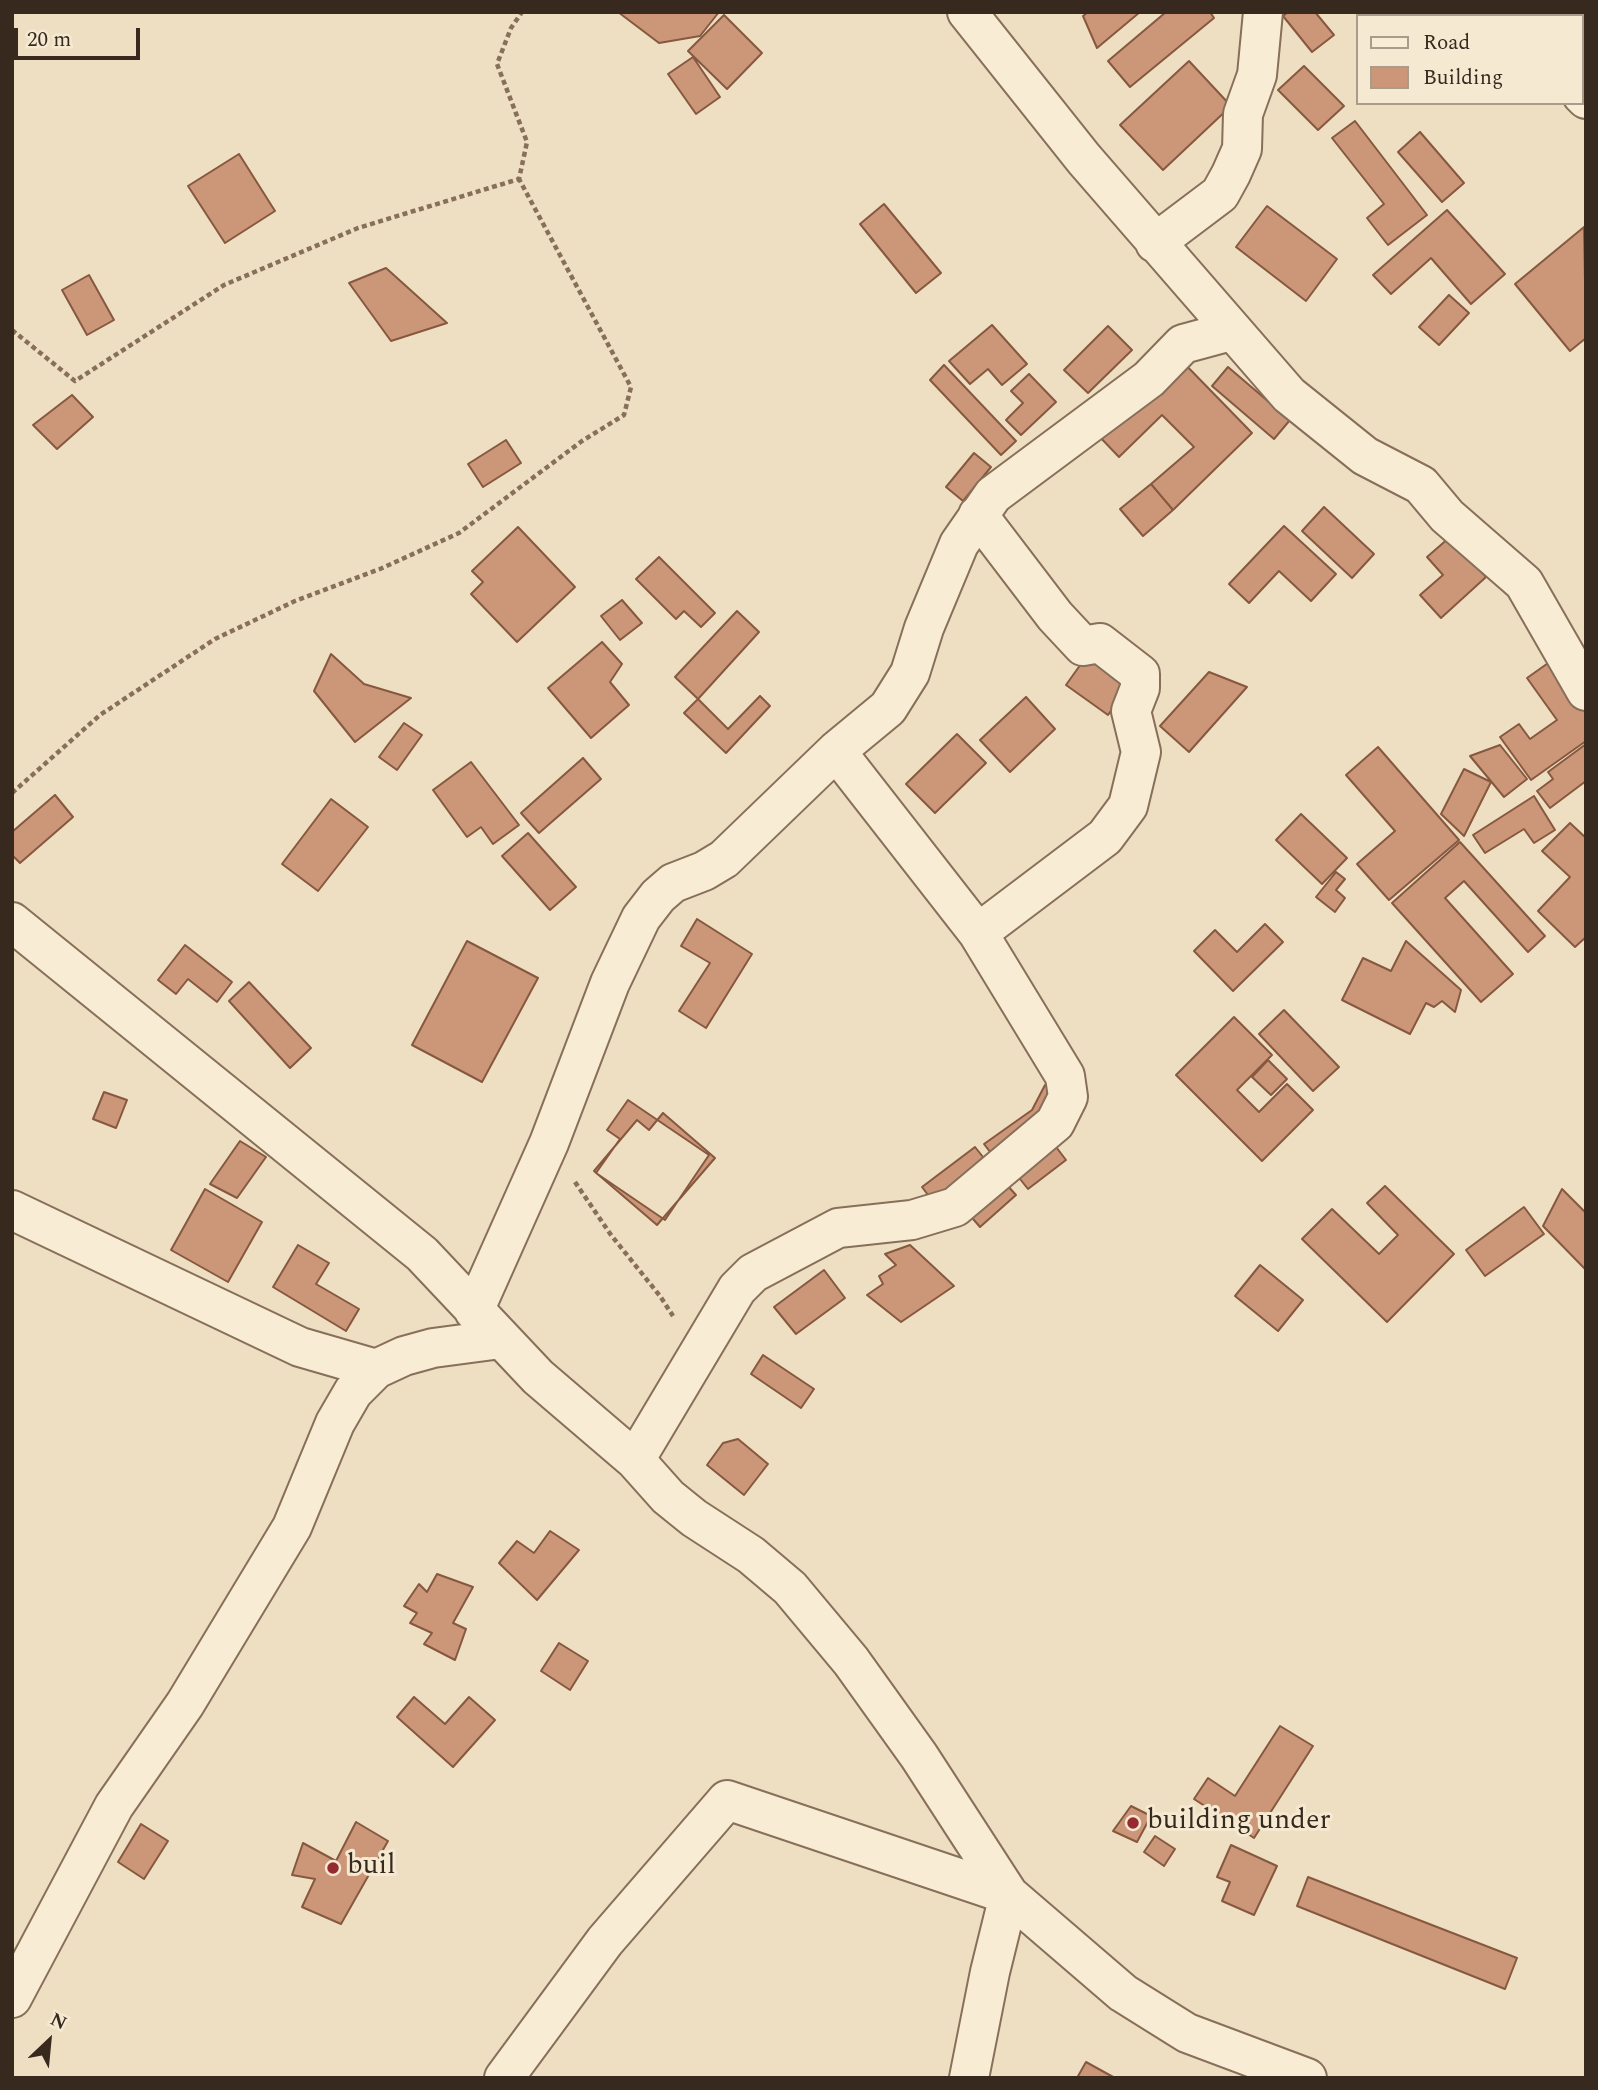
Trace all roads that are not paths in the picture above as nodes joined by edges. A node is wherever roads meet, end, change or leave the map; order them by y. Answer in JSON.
{"nodes":[{"id":1,"x":967,"y":12,"type":"edge"},
{"id":2,"x":1263,"y":12,"type":"edge"},
{"id":3,"x":1155,"y":243,"type":"junction"},
{"id":4,"x":1231,"y":331,"type":"junction"},
{"id":5,"x":978,"y":515,"type":"junction"},
{"id":6,"x":1586,"y":691,"type":"edge"},
{"id":7,"x":836,"y":751,"type":"junction"},
{"id":8,"x":12,"y":922,"type":"edge"},
{"id":9,"x":978,"y":933,"type":"junction"},
{"id":10,"x":12,"y":1210,"type":"edge"},
{"id":11,"x":474,"y":1311,"type":"junction"},
{"id":12,"x":501,"y":1339,"type":"junction"},
{"id":13,"x":376,"y":1369,"type":"junction"},
{"id":14,"x":635,"y":1460,"type":"junction"},
{"id":15,"x":1009,"y":1895,"type":"junction"},
{"id":16,"x":12,"y":1998,"type":"edge"},
{"id":17,"x":504,"y":2078,"type":"edge"},
{"id":18,"x":969,"y":2078,"type":"edge"},
{"id":19,"x":1307,"y":2078,"type":"edge"}],
"edges":[{"from":1,"to":3,"type":"street"},
{"from":2,"to":3,"type":"street"},
{"from":3,"to":4,"type":"street"},
{"from":4,"to":5,"type":"street"},
{"from":4,"to":6,"type":"street"},
{"from":5,"to":7,"type":"street"},
{"from":5,"to":9,"type":"street"},
{"from":7,"to":9,"type":"street"},
{"from":7,"to":11,"type":"street"},
{"from":8,"to":11,"type":"street"},
{"from":9,"to":14,"type":"street"},
{"from":10,"to":13,"type":"street"},
{"from":11,"to":12,"type":"street"},
{"from":12,"to":13,"type":"street"},
{"from":12,"to":14,"type":"street"},
{"from":13,"to":16,"type":"street"},
{"from":14,"to":15,"type":"street"},
{"from":15,"to":17,"type":"street"},
{"from":15,"to":18,"type":"street"},
{"from":15,"to":19,"type":"street"}]}
